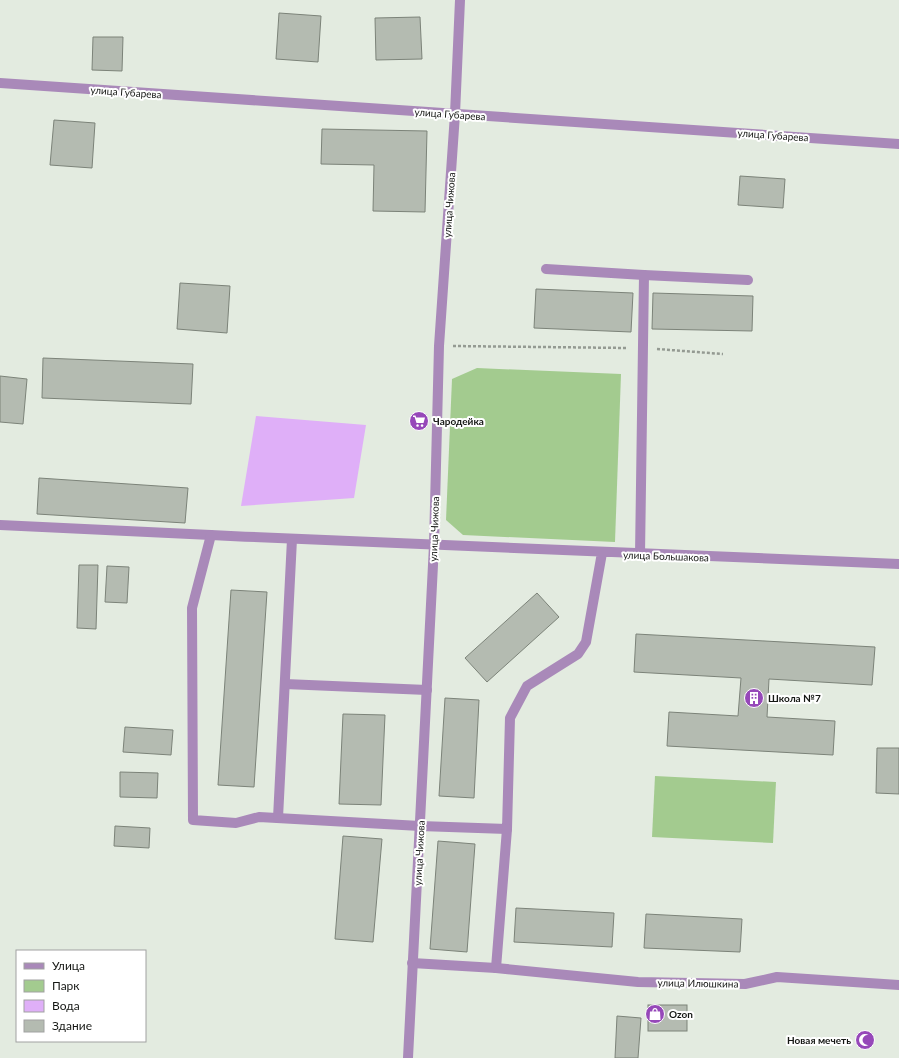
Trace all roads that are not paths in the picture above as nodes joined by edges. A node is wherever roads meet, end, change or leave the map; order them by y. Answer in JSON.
{"nodes":[{"id":1,"x":460,"y":0,"type":"edge"},
{"id":2,"x":0,"y":83,"type":"edge"},
{"id":3,"x":455,"y":114,"type":"junction"},
{"id":4,"x":899,"y":144,"type":"edge"},
{"id":5,"x":546,"y":269,"type":"dead end"},
{"id":6,"x":644,"y":275,"type":"junction"},
{"id":7,"x":748,"y":280,"type":"dead end"},
{"id":8,"x":0,"y":525,"type":"edge"},
{"id":9,"x":211,"y":535,"type":"junction"},
{"id":10,"x":292,"y":539,"type":"junction"},
{"id":11,"x":434,"y":545,"type":"junction"},
{"id":12,"x":602,"y":554,"type":"junction"},
{"id":13,"x":640,"y":555,"type":"junction"},
{"id":14,"x":899,"y":564,"type":"edge"},
{"id":15,"x":285,"y":684,"type":"junction"},
{"id":16,"x":427,"y":690,"type":"junction"},
{"id":17,"x":278,"y":818,"type":"junction"},
{"id":18,"x":420,"y":826,"type":"junction"},
{"id":19,"x":507,"y":830,"type":"junction"},
{"id":20,"x":412,"y":964,"type":"junction"},
{"id":21,"x":496,"y":968,"type":"junction"},
{"id":22,"x":899,"y":985,"type":"edge"},
{"id":23,"x":408,"y":1058,"type":"edge"}],
"edges":[{"from":1,"to":3,"type":"street","name":"улица Чижова"},
{"from":2,"to":3,"type":"street","name":"улица Губарева"},
{"from":3,"to":4,"type":"street","name":"улица Губарева"},
{"from":3,"to":11,"type":"street","name":"улица Чижова"},
{"from":5,"to":6,"type":"street"},
{"from":6,"to":7,"type":"street"},
{"from":6,"to":13,"type":"street"},
{"from":8,"to":9,"type":"street","name":"улица Большакова"},
{"from":9,"to":10,"type":"street","name":"улица Большакова"},
{"from":9,"to":17,"type":"street"},
{"from":10,"to":11,"type":"street","name":"улица Большакова"},
{"from":10,"to":15,"type":"street"},
{"from":11,"to":12,"type":"street","name":"улица Большакова"},
{"from":11,"to":16,"type":"street","name":"улица Чижова"},
{"from":12,"to":13,"type":"street","name":"улица Большакова"},
{"from":12,"to":19,"type":"street"},
{"from":13,"to":14,"type":"street","name":"улица Большакова"},
{"from":15,"to":16,"type":"street"},
{"from":15,"to":17,"type":"street"},
{"from":16,"to":18,"type":"street","name":"улица Чижова"},
{"from":17,"to":18,"type":"street"},
{"from":18,"to":19,"type":"street"},
{"from":18,"to":20,"type":"street","name":"улица Чижова"},
{"from":19,"to":21,"type":"street"},
{"from":20,"to":21,"type":"street","name":"улица Илюшкина"},
{"from":20,"to":23,"type":"street","name":"улица Чижова"},
{"from":21,"to":22,"type":"street","name":"улица Илюшкина"}]}
